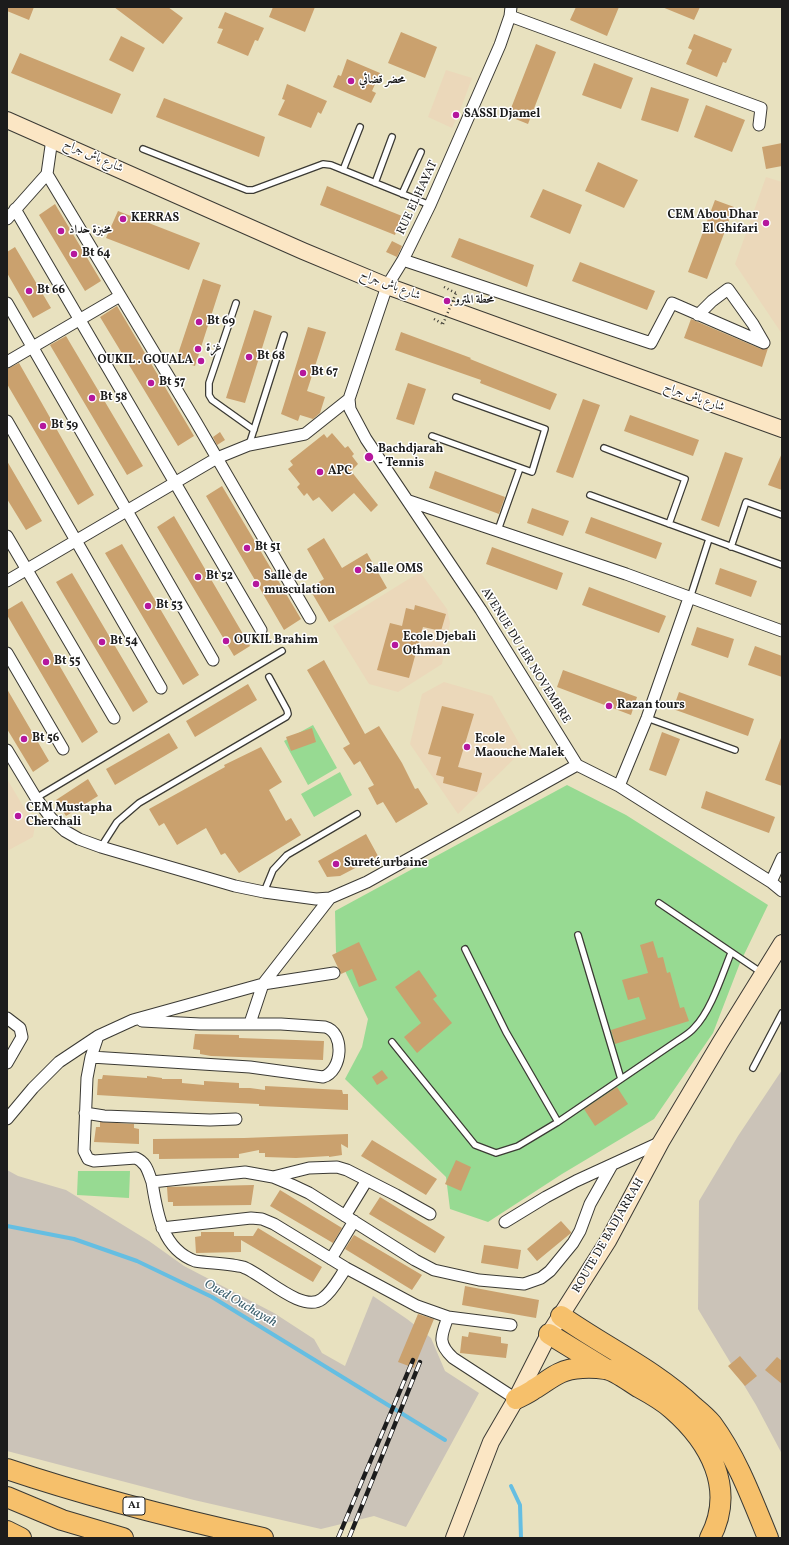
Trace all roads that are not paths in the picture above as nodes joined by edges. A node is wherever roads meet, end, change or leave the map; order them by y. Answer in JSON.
{"nodes":[{"id":1,"x":511,"y":12,"type":"edge"},
{"id":2,"x":7,"y":120,"type":"edge"},
{"id":3,"x":759,"y":125,"type":"dead end"},
{"id":4,"x":360,"y":127,"type":"dead end"},
{"id":5,"x":392,"y":137,"type":"dead end"},
{"id":6,"x":52,"y":139,"type":"junction"},
{"id":7,"x":144,"y":148,"type":"dead end"},
{"id":8,"x":421,"y":152,"type":"dead end"},
{"id":9,"x":343,"y":170,"type":"junction"},
{"id":10,"x":47,"y":174,"type":"junction"},
{"id":11,"x":375,"y":183,"type":"junction"},
{"id":12,"x":402,"y":194,"type":"junction"},
{"id":13,"x":430,"y":205,"type":"junction"},
{"id":14,"x":15,"y":209,"type":"junction"},
{"id":15,"x":7,"y":219,"type":"edge"},
{"id":16,"x":403,"y":260,"type":"junction"},
{"id":17,"x":387,"y":286,"type":"junction"},
{"id":18,"x":120,"y":296,"type":"junction"},
{"id":19,"x":7,"y":303,"type":"edge"},
{"id":20,"x":236,"y":303,"type":"dead end"},
{"id":21,"x":698,"y":315,"type":"junction"},
{"id":22,"x":80,"y":320,"type":"junction"},
{"id":23,"x":284,"y":335,"type":"dead end"},
{"id":24,"x":32,"y":347,"type":"junction"},
{"id":25,"x":7,"y":362,"type":"edge"},
{"id":26,"x":456,"y":396,"type":"dead end"},
{"id":27,"x":349,"y":399,"type":"junction"},
{"id":28,"x":7,"y":421,"type":"edge"},
{"id":29,"x":782,"y":429,"type":"edge"},
{"id":30,"x":254,"y":430,"type":"junction"},
{"id":31,"x":432,"y":436,"type":"dead end"},
{"id":32,"x":249,"y":445,"type":"junction"},
{"id":33,"x":604,"y":448,"type":"dead end"},
{"id":34,"x":217,"y":458,"type":"junction"},
{"id":35,"x":520,"y":468,"type":"junction"},
{"id":36,"x":175,"y":482,"type":"junction"},
{"id":37,"x":590,"y":495,"type":"dead end"},
{"id":38,"x":409,"y":500,"type":"junction"},
{"id":39,"x":126,"y":510,"type":"junction"},
{"id":40,"x":782,"y":515,"type":"edge"},
{"id":41,"x":669,"y":524,"type":"junction"},
{"id":42,"x":498,"y":530,"type":"junction"},
{"id":43,"x":7,"y":536,"type":"edge"},
{"id":44,"x":709,"y":539,"type":"junction"},
{"id":45,"x":76,"y":541,"type":"junction"},
{"id":46,"x":730,"y":547,"type":"junction"},
{"id":47,"x":782,"y":565,"type":"edge"},
{"id":48,"x":26,"y":570,"type":"junction"},
{"id":49,"x":7,"y":581,"type":"edge"},
{"id":50,"x":689,"y":598,"type":"junction"},
{"id":51,"x":310,"y":618,"type":"dead end"},
{"id":52,"x":262,"y":630,"type":"dead end"},
{"id":53,"x":782,"y":631,"type":"edge"},
{"id":54,"x":282,"y":651,"type":"dead end"},
{"id":55,"x":7,"y":653,"type":"edge"},
{"id":56,"x":213,"y":660,"type":"dead end"},
{"id":57,"x":268,"y":676,"type":"dead end"},
{"id":58,"x":161,"y":688,"type":"dead end"},
{"id":59,"x":114,"y":718,"type":"dead end"},
{"id":60,"x":647,"y":718,"type":"junction"},
{"id":61,"x":63,"y":749,"type":"dead end"},
{"id":62,"x":7,"y":750,"type":"edge"},
{"id":63,"x":735,"y":750,"type":"dead end"},
{"id":64,"x":577,"y":764,"type":"junction"},
{"id":65,"x":620,"y":786,"type":"junction"},
{"id":66,"x":36,"y":798,"type":"junction"},
{"id":67,"x":357,"y":814,"type":"dead end"},
{"id":68,"x":101,"y":847,"type":"junction"},
{"id":69,"x":782,"y":858,"type":"edge"},
{"id":70,"x":771,"y":882,"type":"junction"},
{"id":71,"x":782,"y":891,"type":"edge"},
{"id":72,"x":264,"y":892,"type":"junction"},
{"id":73,"x":330,"y":898,"type":"junction"},
{"id":74,"x":659,"y":903,"type":"dead end"},
{"id":75,"x":578,"y":935,"type":"dead end"},
{"id":76,"x":782,"y":943,"type":"edge"},
{"id":77,"x":465,"y":950,"type":"dead end"},
{"id":78,"x":731,"y":953,"type":"junction"},
{"id":79,"x":334,"y":973,"type":"dead end"},
{"id":80,"x":762,"y":974,"type":"junction"},
{"id":81,"x":263,"y":984,"type":"junction"},
{"id":82,"x":782,"y":1013,"type":"edge"},
{"id":83,"x":7,"y":1018,"type":"edge"},
{"id":84,"x":133,"y":1020,"type":"junction"},
{"id":85,"x":250,"y":1023,"type":"junction"},
{"id":86,"x":98,"y":1036,"type":"junction"},
{"id":87,"x":392,"y":1042,"type":"dead end"},
{"id":88,"x":91,"y":1057,"type":"junction"},
{"id":89,"x":7,"y":1063,"type":"edge"},
{"id":90,"x":753,"y":1068,"type":"dead end"},
{"id":91,"x":621,"y":1079,"type":"junction"},
{"id":92,"x":85,"y":1112,"type":"junction"},
{"id":93,"x":7,"y":1119,"type":"edge"},
{"id":94,"x":236,"y":1119,"type":"dead end"},
{"id":95,"x":558,"y":1122,"type":"junction"},
{"id":96,"x":661,"y":1142,"type":"junction"},
{"id":97,"x":612,"y":1165,"type":"junction"},
{"id":98,"x":273,"y":1177,"type":"junction"},
{"id":99,"x":367,"y":1180,"type":"junction"},
{"id":100,"x":152,"y":1182,"type":"junction"},
{"id":101,"x":430,"y":1214,"type":"dead end"},
{"id":102,"x":349,"y":1219,"type":"junction"},
{"id":103,"x":505,"y":1222,"type":"dead end"},
{"id":104,"x":162,"y":1228,"type":"junction"},
{"id":105,"x":330,"y":1259,"type":"junction"},
{"id":106,"x":346,"y":1268,"type":"junction"},
{"id":107,"x":562,"y":1316,"type":"junction"},
{"id":108,"x":448,"y":1317,"type":"junction"},
{"id":109,"x":511,"y":1325,"type":"dead end"},
{"id":110,"x":549,"y":1334,"type":"junction"},
{"id":111,"x":606,"y":1369,"type":"junction"},
{"id":112,"x":516,"y":1399,"type":"junction"},
{"id":113,"x":7,"y":1469,"type":"edge"},
{"id":114,"x":7,"y":1497,"type":"edge"},
{"id":115,"x":7,"y":1531,"type":"edge"},
{"id":116,"x":21,"y":1538,"type":"edge"},
{"id":117,"x":123,"y":1538,"type":"edge"},
{"id":118,"x":263,"y":1538,"type":"edge"},
{"id":119,"x":454,"y":1538,"type":"edge"},
{"id":120,"x":710,"y":1538,"type":"edge"},
{"id":121,"x":768,"y":1538,"type":"edge"}],
"edges":[{"from":1,"to":3,"type":"street"},
{"from":1,"to":13,"type":"street","name":"RUE EL HAYAT"},
{"from":2,"to":6,"type":"main road","name":"شارع باش جراح"},
{"from":4,"to":9,"type":"lane"},
{"from":5,"to":11,"type":"lane"},
{"from":6,"to":10,"type":"street"},
{"from":6,"to":17,"type":"main road","name":"شارع باش جراح"},
{"from":7,"to":9,"type":"lane"},
{"from":8,"to":12,"type":"lane"},
{"from":9,"to":11,"type":"lane"},
{"from":10,"to":14,"type":"street"},
{"from":10,"to":18,"type":"street"},
{"from":11,"to":12,"type":"lane"},
{"from":12,"to":13,"type":"lane"},
{"from":13,"to":16,"type":"street","name":"RUE EL HAYAT"},
{"from":14,"to":15,"type":"street"},
{"from":14,"to":22,"type":"street"},
{"from":16,"to":17,"type":"street","name":"RUE EL HAYAT"},
{"from":16,"to":21,"type":"street"},
{"from":17,"to":27,"type":"street","name":"RUE EL HAYAT"},
{"from":17,"to":29,"type":"main road","name":"شارع باش جراح"},
{"from":18,"to":22,"type":"street"},
{"from":18,"to":34,"type":"street"},
{"from":19,"to":24,"type":"street"},
{"from":20,"to":30,"type":"lane"},
{"from":21,"to":21,"type":"street"},
{"from":22,"to":24,"type":"street"},
{"from":22,"to":36,"type":"street"},
{"from":23,"to":30,"type":"lane"},
{"from":24,"to":25,"type":"street"},
{"from":24,"to":39,"type":"street"},
{"from":26,"to":35,"type":"lane"},
{"from":27,"to":32,"type":"street"},
{"from":27,"to":38,"type":"street","name":"AVENUE DU 1ER NOVEMBRE"},
{"from":28,"to":45,"type":"street"},
{"from":30,"to":32,"type":"lane"},
{"from":31,"to":35,"type":"lane"},
{"from":32,"to":34,"type":"street"},
{"from":33,"to":41,"type":"lane"},
{"from":34,"to":36,"type":"street"},
{"from":34,"to":51,"type":"street"},
{"from":35,"to":42,"type":"lane"},
{"from":36,"to":39,"type":"street"},
{"from":36,"to":52,"type":"street"},
{"from":37,"to":41,"type":"lane"},
{"from":38,"to":42,"type":"street"},
{"from":38,"to":64,"type":"street","name":"AVENUE DU 1ER NOVEMBRE"},
{"from":39,"to":45,"type":"street"},
{"from":39,"to":56,"type":"street"},
{"from":40,"to":46,"type":"lane"},
{"from":41,"to":44,"type":"lane"},
{"from":42,"to":50,"type":"street"},
{"from":43,"to":48,"type":"street"},
{"from":44,"to":46,"type":"lane"},
{"from":44,"to":50,"type":"lane"},
{"from":45,"to":48,"type":"street"},
{"from":45,"to":58,"type":"street"},
{"from":46,"to":47,"type":"lane"},
{"from":48,"to":49,"type":"street"},
{"from":48,"to":59,"type":"street"},
{"from":50,"to":53,"type":"street"},
{"from":50,"to":60,"type":"street"},
{"from":54,"to":66,"type":"lane"},
{"from":55,"to":61,"type":"street"},
{"from":57,"to":68,"type":"lane"},
{"from":60,"to":63,"type":"lane"},
{"from":60,"to":65,"type":"street"},
{"from":62,"to":66,"type":"street"},
{"from":64,"to":65,"type":"street"},
{"from":64,"to":73,"type":"street"},
{"from":65,"to":70,"type":"street"},
{"from":66,"to":68,"type":"street"},
{"from":67,"to":72,"type":"lane"},
{"from":68,"to":72,"type":"street"},
{"from":69,"to":70,"type":"street"},
{"from":70,"to":71,"type":"street"},
{"from":72,"to":73,"type":"street"},
{"from":73,"to":81,"type":"street"},
{"from":74,"to":78,"type":"lane"},
{"from":75,"to":91,"type":"lane"},
{"from":76,"to":80,"type":"main road","name":"ROUTE DE BADJARRAH"},
{"from":77,"to":95,"type":"lane"},
{"from":78,"to":80,"type":"lane"},
{"from":78,"to":91,"type":"lane"},
{"from":79,"to":81,"type":"street"},
{"from":80,"to":96,"type":"main road","name":"ROUTE DE BADJARRAH"},
{"from":81,"to":84,"type":"street"},
{"from":81,"to":85,"type":"street"},
{"from":82,"to":90,"type":"lane"},
{"from":83,"to":89,"type":"street"},
{"from":84,"to":85,"type":"street"},
{"from":84,"to":86,"type":"street"},
{"from":85,"to":88,"type":"street"},
{"from":86,"to":88,"type":"street"},
{"from":86,"to":93,"type":"street"},
{"from":87,"to":95,"type":"lane"},
{"from":88,"to":92,"type":"street"},
{"from":91,"to":95,"type":"lane"},
{"from":92,"to":94,"type":"street"},
{"from":92,"to":100,"type":"street"},
{"from":96,"to":97,"type":"street"},
{"from":96,"to":107,"type":"main road","name":"ROUTE DE BADJARRAH"},
{"from":97,"to":102,"type":"street"},
{"from":97,"to":103,"type":"street"},
{"from":98,"to":99,"type":"street"},
{"from":98,"to":100,"type":"street"},
{"from":98,"to":102,"type":"street"},
{"from":99,"to":101,"type":"street"},
{"from":99,"to":102,"type":"street"},
{"from":100,"to":104,"type":"street"},
{"from":102,"to":105,"type":"street"},
{"from":104,"to":105,"type":"street"},
{"from":104,"to":106,"type":"street"},
{"from":105,"to":106,"type":"street"},
{"from":106,"to":108,"type":"street"},
{"from":107,"to":110,"type":"main road","name":"ROUTE DE BADJARRAH"},
{"from":107,"to":121,"type":"highway"},
{"from":108,"to":109,"type":"street"},
{"from":108,"to":112,"type":"street"},
{"from":110,"to":111,"type":"highway"},
{"from":110,"to":112,"type":"main road","name":"ROUTE DE BADJARRAH"},
{"from":111,"to":112,"type":"highway"},
{"from":111,"to":120,"type":"highway"},
{"from":112,"to":119,"type":"main road","name":"ROUTE DE BADJARRAH"},
{"from":113,"to":118,"type":"highway","number":"A1"},
{"from":114,"to":117,"type":"highway"},
{"from":115,"to":116,"type":"highway"}]}
